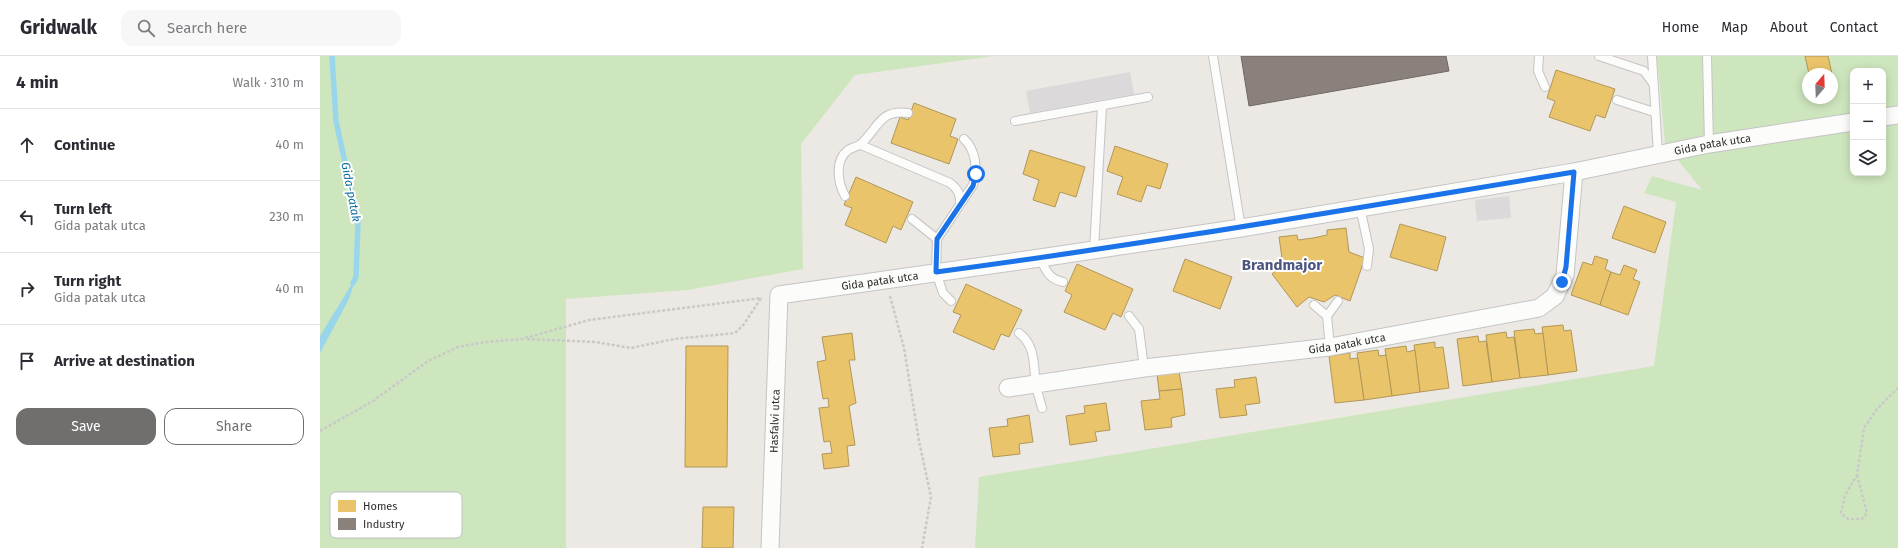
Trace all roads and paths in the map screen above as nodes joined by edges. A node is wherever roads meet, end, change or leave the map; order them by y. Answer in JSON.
{"nodes":[{"id":1,"x":1213,"y":56,"type":"edge"},
{"id":2,"x":1539,"y":56,"type":"edge"},
{"id":3,"x":1599,"y":56,"type":"edge"},
{"id":4,"x":1652,"y":56,"type":"edge"},
{"id":5,"x":1707,"y":56,"type":"edge"},
{"id":6,"x":1652,"y":82,"type":"junction"},
{"id":7,"x":1545,"y":87,"type":"dead end"},
{"id":8,"x":1148,"y":97,"type":"dead end"},
{"id":9,"x":1617,"y":100,"type":"dead end"},
{"id":10,"x":1102,"y":106,"type":"junction"},
{"id":11,"x":1654,"y":112,"type":"junction"},
{"id":12,"x":908,"y":113,"type":"dead end"},
{"id":13,"x":1898,"y":115,"type":"edge"},
{"id":14,"x":1886,"y":117,"type":"edge"},
{"id":15,"x":1015,"y":121,"type":"dead end"},
{"id":16,"x":1850,"y":122,"type":"edge"},
{"id":17,"x":964,"y":139,"type":"dead end"},
{"id":18,"x":1709,"y":144,"type":"junction"},
{"id":19,"x":861,"y":145,"type":"junction"},
{"id":20,"x":1658,"y":154,"type":"junction"},
{"id":21,"x":1574,"y":172,"type":"junction"},
{"id":22,"x":845,"y":196,"type":"dead end"},
{"id":23,"x":960,"y":203,"type":"junction"},
{"id":24,"x":1360,"y":207,"type":"junction"},
{"id":25,"x":912,"y":220,"type":"dead end"},
{"id":26,"x":1241,"y":228,"type":"junction"},
{"id":27,"x":937,"y":239,"type":"junction"},
{"id":28,"x":1094,"y":250,"type":"junction"},
{"id":29,"x":1040,"y":258,"type":"junction"},
{"id":30,"x":1367,"y":266,"type":"dead end"},
{"id":31,"x":936,"y":272,"type":"junction"},
{"id":32,"x":886,"y":280,"type":"junction"},
{"id":33,"x":1063,"y":282,"type":"dead end"},
{"id":34,"x":779,"y":295,"type":"junction"},
{"id":35,"x":761,"y":298,"type":"junction"},
{"id":36,"x":951,"y":301,"type":"dead end"},
{"id":37,"x":1338,"y":301,"type":"dead end"},
{"id":38,"x":1314,"y":305,"type":"dead end"},
{"id":39,"x":1128,"y":316,"type":"dead end"},
{"id":40,"x":1327,"y":316,"type":"junction"},
{"id":41,"x":1019,"y":333,"type":"dead end"},
{"id":42,"x":522,"y":339,"type":"junction"},
{"id":43,"x":1330,"y":347,"type":"junction"},
{"id":44,"x":1144,"y":368,"type":"junction"},
{"id":45,"x":1036,"y":385,"type":"junction"},
{"id":46,"x":1008,"y":388,"type":"dead end"},
{"id":47,"x":1898,"y":388,"type":"edge"},
{"id":48,"x":1042,"y":408,"type":"dead end"},
{"id":49,"x":320,"y":431,"type":"edge"},
{"id":50,"x":1857,"y":475,"type":"junction"},
{"id":51,"x":770,"y":548,"type":"edge"},
{"id":52,"x":922,"y":548,"type":"edge"}],
"edges":[{"from":1,"to":26,"type":"lane"},
{"from":2,"to":7,"type":"lane"},
{"from":3,"to":6,"type":"lane"},
{"from":4,"to":6,"type":"lane"},
{"from":5,"to":18,"type":"lane"},
{"from":6,"to":11,"type":"lane"},
{"from":8,"to":10,"type":"lane"},
{"from":9,"to":11,"type":"lane"},
{"from":10,"to":15,"type":"lane"},
{"from":10,"to":28,"type":"lane"},
{"from":11,"to":20,"type":"lane"},
{"from":12,"to":19,"type":"lane"},
{"from":13,"to":14,"type":"street"},
{"from":16,"to":18,"type":"street","name":"Gida patak utca"},
{"from":17,"to":23,"type":"lane"},
{"from":18,"to":20,"type":"street","name":"Gida patak utca"},
{"from":19,"to":22,"type":"lane"},
{"from":19,"to":23,"type":"lane"},
{"from":20,"to":21,"type":"street","name":"Gida patak utca"},
{"from":21,"to":24,"type":"street","name":"Gida patak utca"},
{"from":21,"to":43,"type":"street","name":"Gida patak utca"},
{"from":23,"to":27,"type":"lane"},
{"from":24,"to":26,"type":"street","name":"Gida patak utca"},
{"from":24,"to":30,"type":"lane"},
{"from":25,"to":27,"type":"lane"},
{"from":26,"to":28,"type":"street","name":"Gida patak utca"},
{"from":27,"to":31,"type":"lane"},
{"from":28,"to":29,"type":"street","name":"Gida patak utca"},
{"from":29,"to":31,"type":"street","name":"Gida patak utca"},
{"from":29,"to":33,"type":"lane"},
{"from":31,"to":32,"type":"street","name":"Gida patak utca"},
{"from":31,"to":36,"type":"lane"},
{"from":32,"to":34,"type":"street","name":"Gida patak utca"},
{"from":32,"to":52,"type":"path"},
{"from":34,"to":35,"type":"path"},
{"from":34,"to":51,"type":"street","name":"Hasfalvi utca"},
{"from":35,"to":42,"type":"path"},
{"from":35,"to":42,"type":"path"},
{"from":37,"to":40,"type":"lane"},
{"from":38,"to":40,"type":"lane"},
{"from":39,"to":44,"type":"lane"},
{"from":40,"to":43,"type":"lane"},
{"from":41,"to":45,"type":"lane"},
{"from":42,"to":49,"type":"path"},
{"from":43,"to":44,"type":"street","name":"Gida patak utca"},
{"from":44,"to":45,"type":"street","name":"Gida patak utca"},
{"from":45,"to":46,"type":"street","name":"Gida patak utca"},
{"from":45,"to":48,"type":"lane"},
{"from":47,"to":50,"type":"path"},
{"from":50,"to":50,"type":"path"}]}
